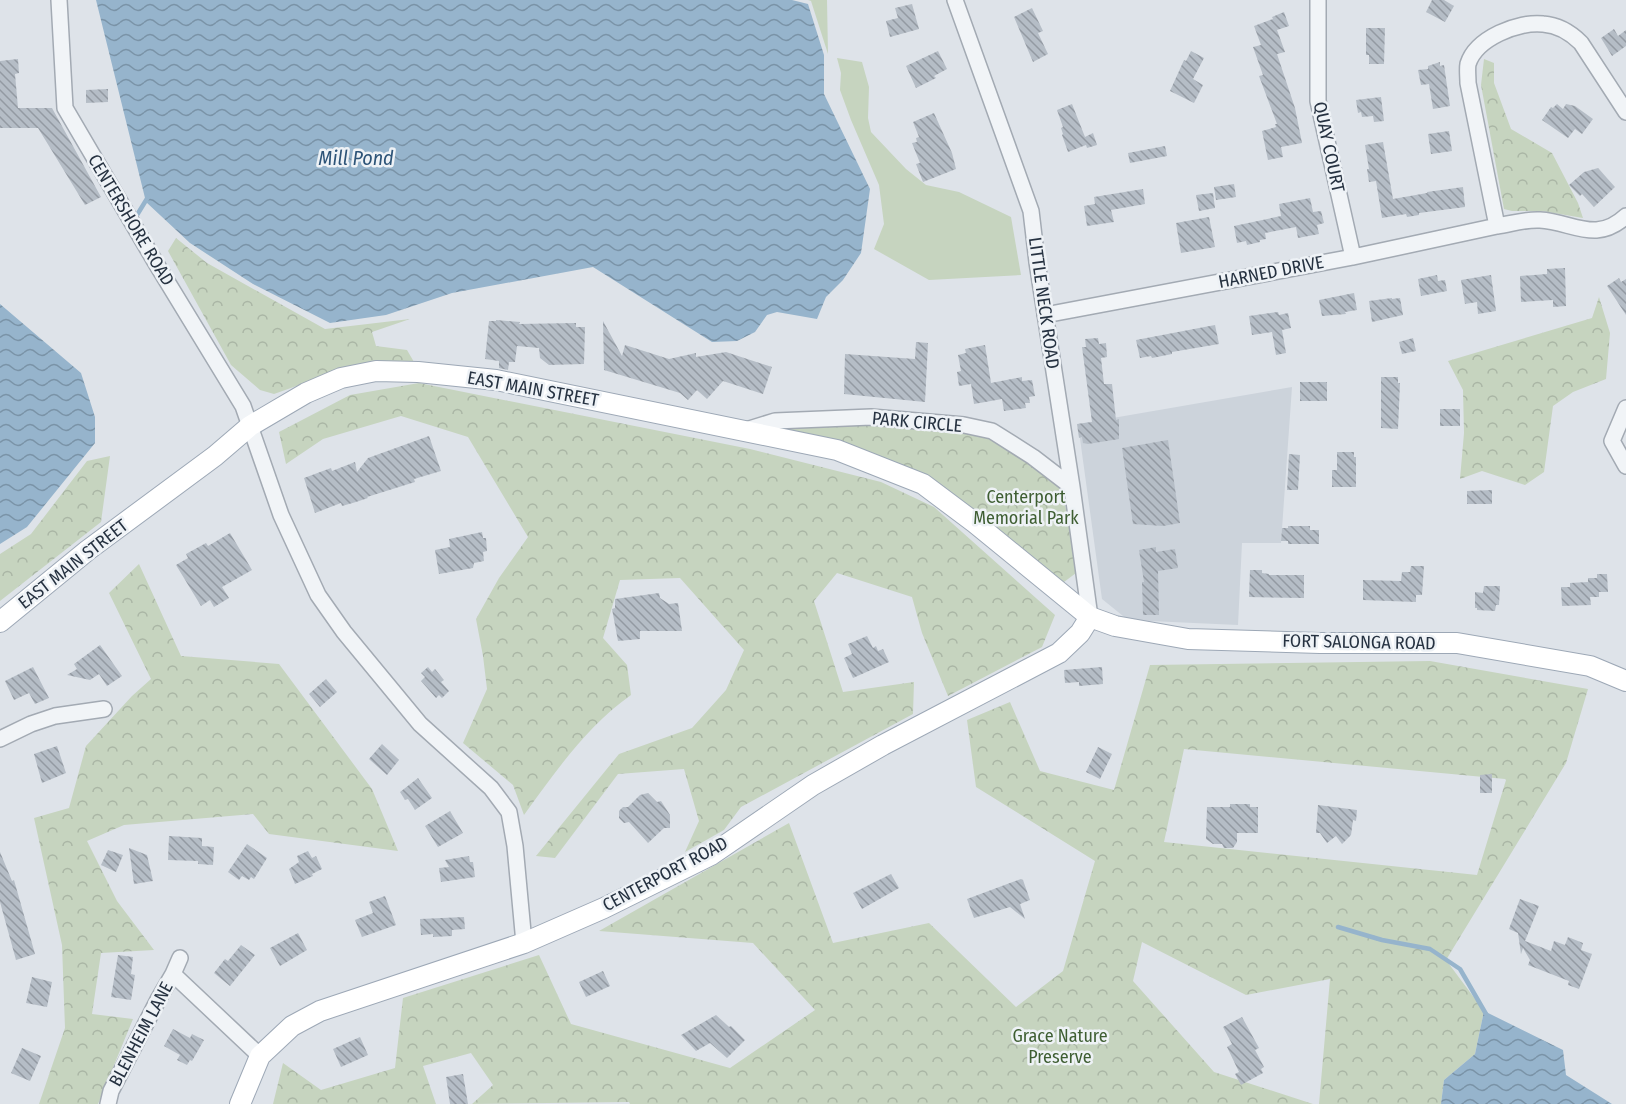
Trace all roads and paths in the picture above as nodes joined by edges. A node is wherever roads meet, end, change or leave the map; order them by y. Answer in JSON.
{"nodes":[{"id":1,"x":59,"y":0,"type":"edge"},
{"id":2,"x":955,"y":0,"type":"edge"},
{"id":3,"x":1318,"y":0,"type":"edge"},
{"id":4,"x":1626,"y":112,"type":"edge"},
{"id":5,"x":1626,"y":216,"type":"edge"},
{"id":6,"x":1497,"y":226,"type":"junction"},
{"id":7,"x":1353,"y":257,"type":"junction"},
{"id":8,"x":1044,"y":315,"type":"junction"},
{"id":9,"x":1626,"y":408,"type":"edge"},
{"id":10,"x":250,"y":426,"type":"junction"},
{"id":11,"x":746,"y":430,"type":"junction"},
{"id":12,"x":1626,"y":466,"type":"edge"},
{"id":13,"x":1072,"y":487,"type":"junction"},
{"id":14,"x":1090,"y":616,"type":"junction"},
{"id":15,"x":0,"y":622,"type":"edge"},
{"id":16,"x":1626,"y":681,"type":"edge"},
{"id":17,"x":104,"y":709,"type":"dead end"},
{"id":18,"x":0,"y":739,"type":"edge"},
{"id":19,"x":524,"y":943,"type":"junction"},
{"id":20,"x":180,"y":958,"type":"dead end"},
{"id":21,"x":173,"y":974,"type":"junction"},
{"id":22,"x":260,"y":1056,"type":"junction"},
{"id":23,"x":108,"y":1104,"type":"edge"},
{"id":24,"x":240,"y":1104,"type":"edge"}],
"edges":[{"from":1,"to":10,"type":"street","name":"CENTERSHORE ROAD"},
{"from":2,"to":8,"type":"street","name":"LITTLE NECK ROAD"},
{"from":3,"to":7,"type":"street","name":"QUAY COURT"},
{"from":4,"to":6,"type":"street"},
{"from":5,"to":6,"type":"street","name":"HARNED DRIVE"},
{"from":6,"to":7,"type":"street","name":"HARNED DRIVE"},
{"from":7,"to":8,"type":"street","name":"HARNED DRIVE"},
{"from":8,"to":13,"type":"street","name":"LITTLE NECK ROAD"},
{"from":9,"to":12,"type":"street"},
{"from":10,"to":11,"type":"main road","name":"EAST MAIN STREET"},
{"from":10,"to":15,"type":"main road","name":"EAST MAIN STREET"},
{"from":10,"to":19,"type":"street","name":"CENTERSHORE ROAD"},
{"from":11,"to":13,"type":"street","name":"PARK CIRCLE"},
{"from":11,"to":14,"type":"main road","name":"EAST MAIN STREET"},
{"from":13,"to":14,"type":"street","name":"LITTLE NECK ROAD"},
{"from":14,"to":16,"type":"main road","name":"FORT SALONGA ROAD"},
{"from":14,"to":19,"type":"main road","name":"CENTERPORT ROAD"},
{"from":17,"to":18,"type":"street"},
{"from":19,"to":22,"type":"main road","name":"CENTERPORT ROAD"},
{"from":20,"to":21,"type":"street"},
{"from":21,"to":22,"type":"street","name":"BLENHEIM LANE"},
{"from":21,"to":23,"type":"street","name":"BLENHEIM LANE"},
{"from":22,"to":24,"type":"main road","name":"CENTERPORT ROAD"}]}
